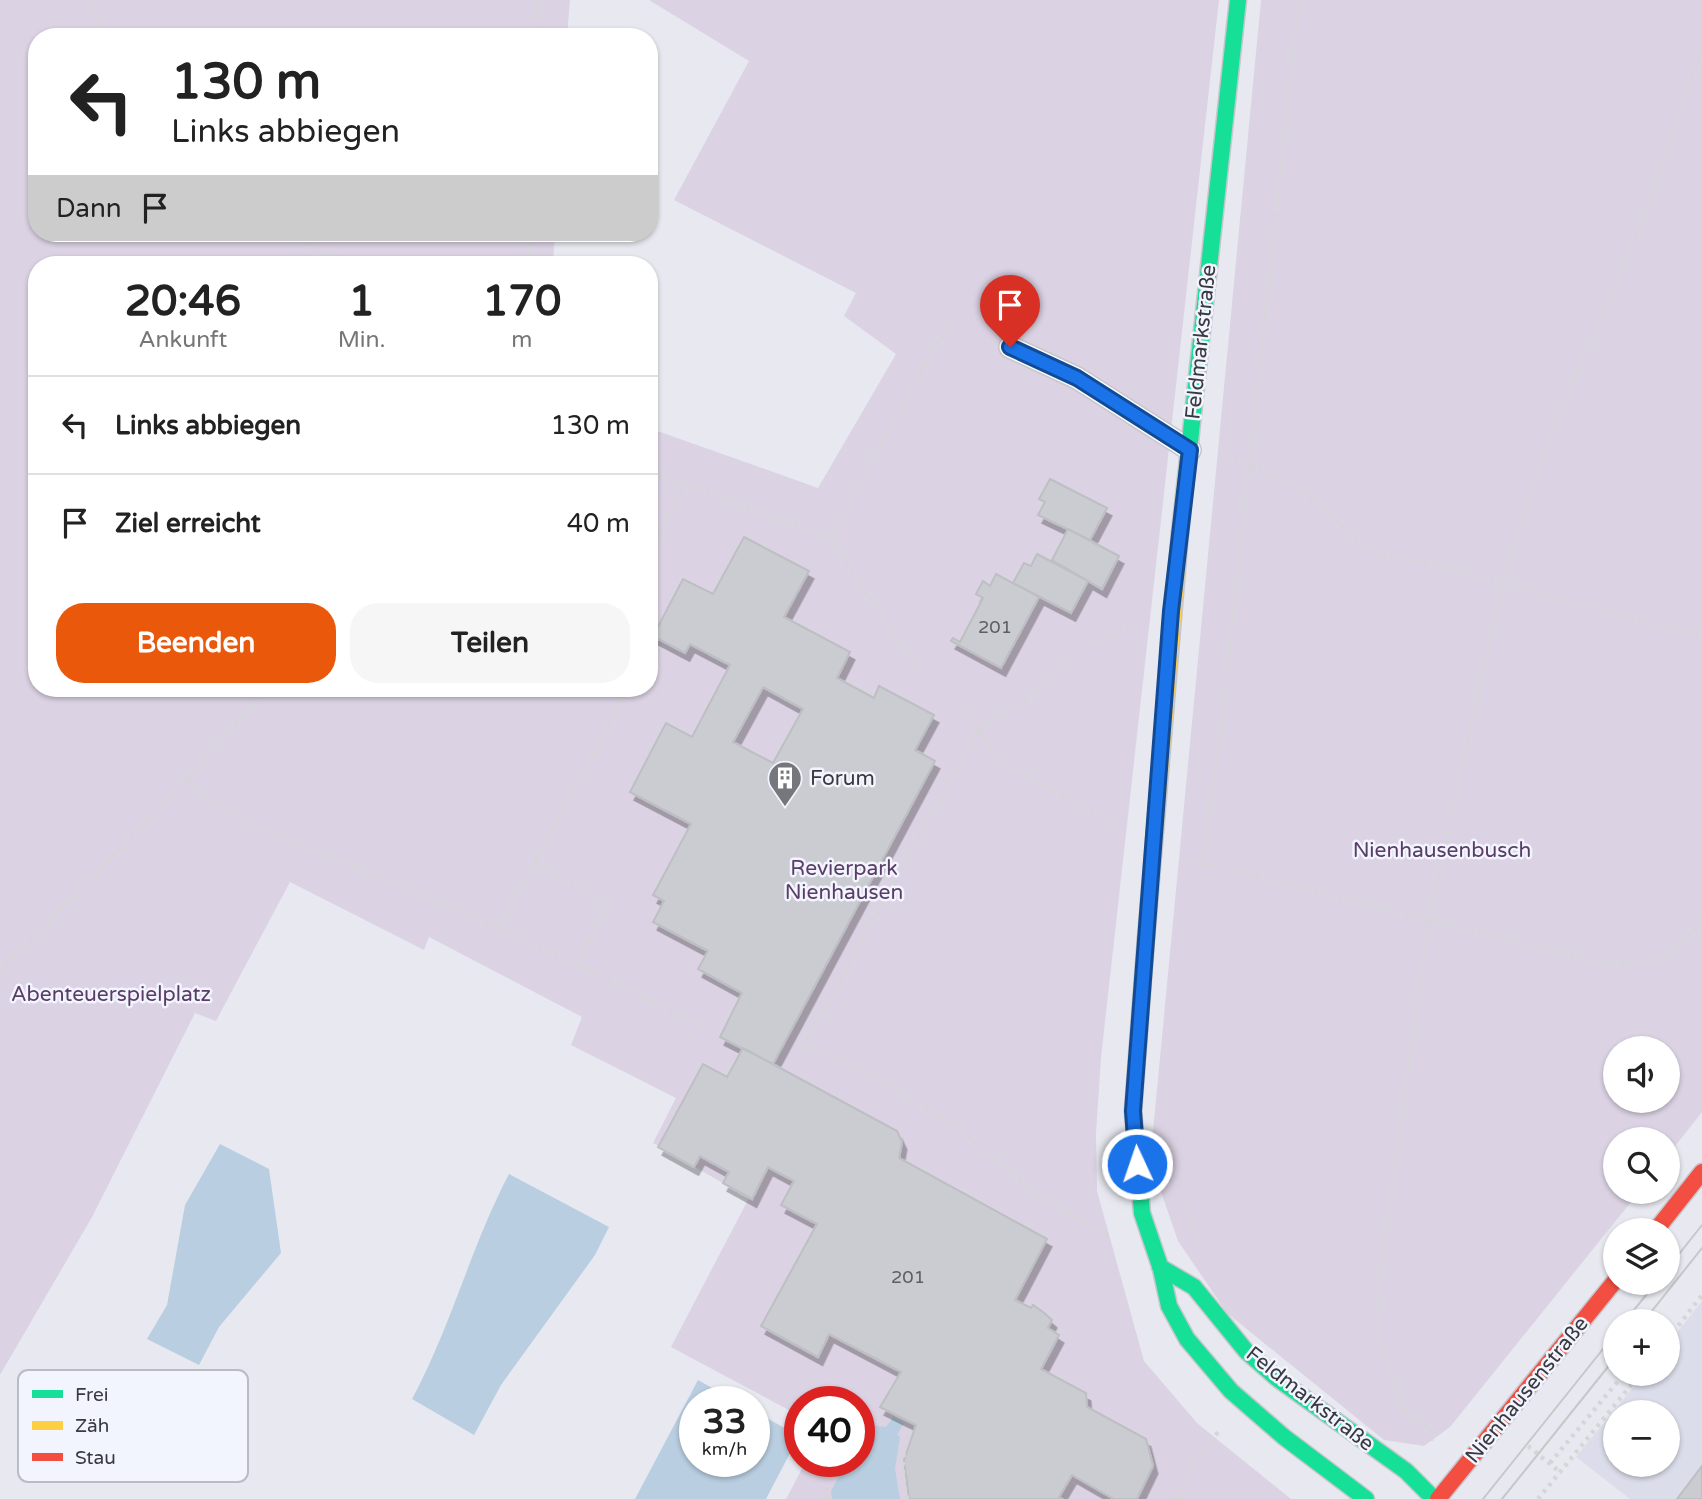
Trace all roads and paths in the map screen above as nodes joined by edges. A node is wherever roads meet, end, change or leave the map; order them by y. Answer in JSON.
{"nodes":[{"id":1,"x":89,"y":0,"type":"edge"},
{"id":2,"x":538,"y":0,"type":"edge"},
{"id":3,"x":1238,"y":0,"type":"edge"},
{"id":4,"x":1299,"y":0,"type":"edge"},
{"id":5,"x":103,"y":28,"type":"edge"},
{"id":6,"x":537,"y":28,"type":"edge"},
{"id":7,"x":1702,"y":47,"type":"edge"},
{"id":8,"x":300,"y":242,"type":"edge"},
{"id":9,"x":332,"y":256,"type":"edge"},
{"id":10,"x":953,"y":315,"type":"dead end"},
{"id":11,"x":1010,"y":347,"type":"dead end"},
{"id":12,"x":1190,"y":450,"type":"junction"},
{"id":13,"x":1248,"y":464,"type":"junction"},
{"id":14,"x":658,"y":477,"type":"edge"},
{"id":15,"x":685,"y":484,"type":"junction"},
{"id":16,"x":658,"y":536,"type":"edge"},
{"id":17,"x":830,"y":538,"type":"junction"},
{"id":18,"x":1502,"y":583,"type":"junction"},
{"id":19,"x":1171,"y":611,"type":"junction"},
{"id":20,"x":1702,"y":637,"type":"edge"},
{"id":21,"x":259,"y":697,"type":"edge"},
{"id":22,"x":624,"y":697,"type":"edge"},
{"id":23,"x":979,"y":728,"type":"junction"},
{"id":24,"x":186,"y":781,"type":"junction"},
{"id":25,"x":1155,"y":845,"type":"junction"},
{"id":26,"x":534,"y":861,"type":"junction"},
{"id":27,"x":1202,"y":866,"type":"junction"},
{"id":28,"x":1429,"y":918,"type":"junction"},
{"id":29,"x":1702,"y":919,"type":"edge"},
{"id":30,"x":499,"y":927,"type":"junction"},
{"id":31,"x":578,"y":965,"type":"junction"},
{"id":32,"x":0,"y":971,"type":"edge"},
{"id":33,"x":706,"y":1027,"type":"dead end"},
{"id":34,"x":1702,"y":1172,"type":"edge"},
{"id":35,"x":1178,"y":1188,"type":"dead end"},
{"id":36,"x":1666,"y":1218,"type":"edge"},
{"id":37,"x":1113,"y":1239,"type":"dead end"},
{"id":38,"x":1205,"y":1253,"type":"dead end"},
{"id":39,"x":1160,"y":1267,"type":"junction"},
{"id":40,"x":1604,"y":1295,"type":"edge"},
{"id":41,"x":1702,"y":1295,"type":"edge"},
{"id":42,"x":1680,"y":1323,"type":"edge"},
{"id":43,"x":1615,"y":1386,"type":"edge"},
{"id":44,"x":1630,"y":1386,"type":"edge"},
{"id":45,"x":1246,"y":1403,"type":"junction"},
{"id":46,"x":875,"y":1417,"type":"edge"},
{"id":47,"x":890,"y":1421,"type":"dead end"},
{"id":48,"x":910,"y":1429,"type":"dead end"},
{"id":49,"x":1421,"y":1435,"type":"dead end"},
{"id":50,"x":1526,"y":1445,"type":"dead end"},
{"id":51,"x":1550,"y":1463,"type":"junction"},
{"id":52,"x":1560,"y":1472,"type":"junction"},
{"id":53,"x":826,"y":1477,"type":"edge"},
{"id":54,"x":827,"y":1499,"type":"edge"},
{"id":55,"x":907,"y":1499,"type":"edge"},
{"id":56,"x":1176,"y":1499,"type":"edge"},
{"id":57,"x":1366,"y":1499,"type":"edge"},
{"id":58,"x":1436,"y":1499,"type":"edge"},
{"id":59,"x":1538,"y":1499,"type":"edge"}],
"edges":[{"from":1,"to":5,"type":"path"},
{"from":2,"to":6,"type":"path"},
{"from":3,"to":12,"type":"street","name":"Feldmarkstraße"},
{"from":4,"to":13,"type":"path"},
{"from":7,"to":18,"type":"path"},
{"from":8,"to":9,"type":"path"},
{"from":10,"to":17,"type":"path"},
{"from":11,"to":12,"type":"lane"},
{"from":12,"to":13,"type":"path"},
{"from":12,"to":19,"type":"street","name":"Feldmarkstraße"},
{"from":13,"to":18,"type":"path"},
{"from":13,"to":27,"type":"path"},
{"from":14,"to":15,"type":"path"},
{"from":15,"to":16,"type":"path"},
{"from":15,"to":17,"type":"path"},
{"from":17,"to":23,"type":"path"},
{"from":18,"to":20,"type":"path"},
{"from":18,"to":28,"type":"path"},
{"from":19,"to":23,"type":"path"},
{"from":19,"to":25,"type":"street","name":"Feldmarkstraße"},
{"from":21,"to":24,"type":"path"},
{"from":22,"to":26,"type":"path"},
{"from":23,"to":25,"type":"path"},
{"from":23,"to":37,"type":"path"},
{"from":24,"to":30,"type":"path"},
{"from":24,"to":32,"type":"path"},
{"from":25,"to":27,"type":"path"},
{"from":25,"to":39,"type":"street","name":"Feldmarkstraße"},
{"from":26,"to":30,"type":"path"},
{"from":26,"to":31,"type":"path"},
{"from":27,"to":28,"type":"path"},
{"from":28,"to":29,"type":"path"},
{"from":28,"to":49,"type":"path"},
{"from":30,"to":31,"type":"path"},
{"from":31,"to":33,"type":"path"},
{"from":34,"to":36,"type":"street"},
{"from":35,"to":38,"type":"path"},
{"from":39,"to":45,"type":"street","name":"Feldmarkstraße"},
{"from":39,"to":58,"type":"street","name":"Feldmarkstraße"},
{"from":40,"to":58,"type":"street","name":"Nienhausenstraße"},
{"from":41,"to":42,"type":"path"},
{"from":43,"to":51,"type":"path"},
{"from":44,"to":52,"type":"path"},
{"from":45,"to":56,"type":"path"},
{"from":45,"to":57,"type":"street","name":"Feldmarkstraße"},
{"from":46,"to":47,"type":"path"},
{"from":48,"to":55,"type":"path"},
{"from":50,"to":51,"type":"path"},
{"from":51,"to":52,"type":"path"},
{"from":52,"to":59,"type":"path"},
{"from":53,"to":54,"type":"path"}]}
